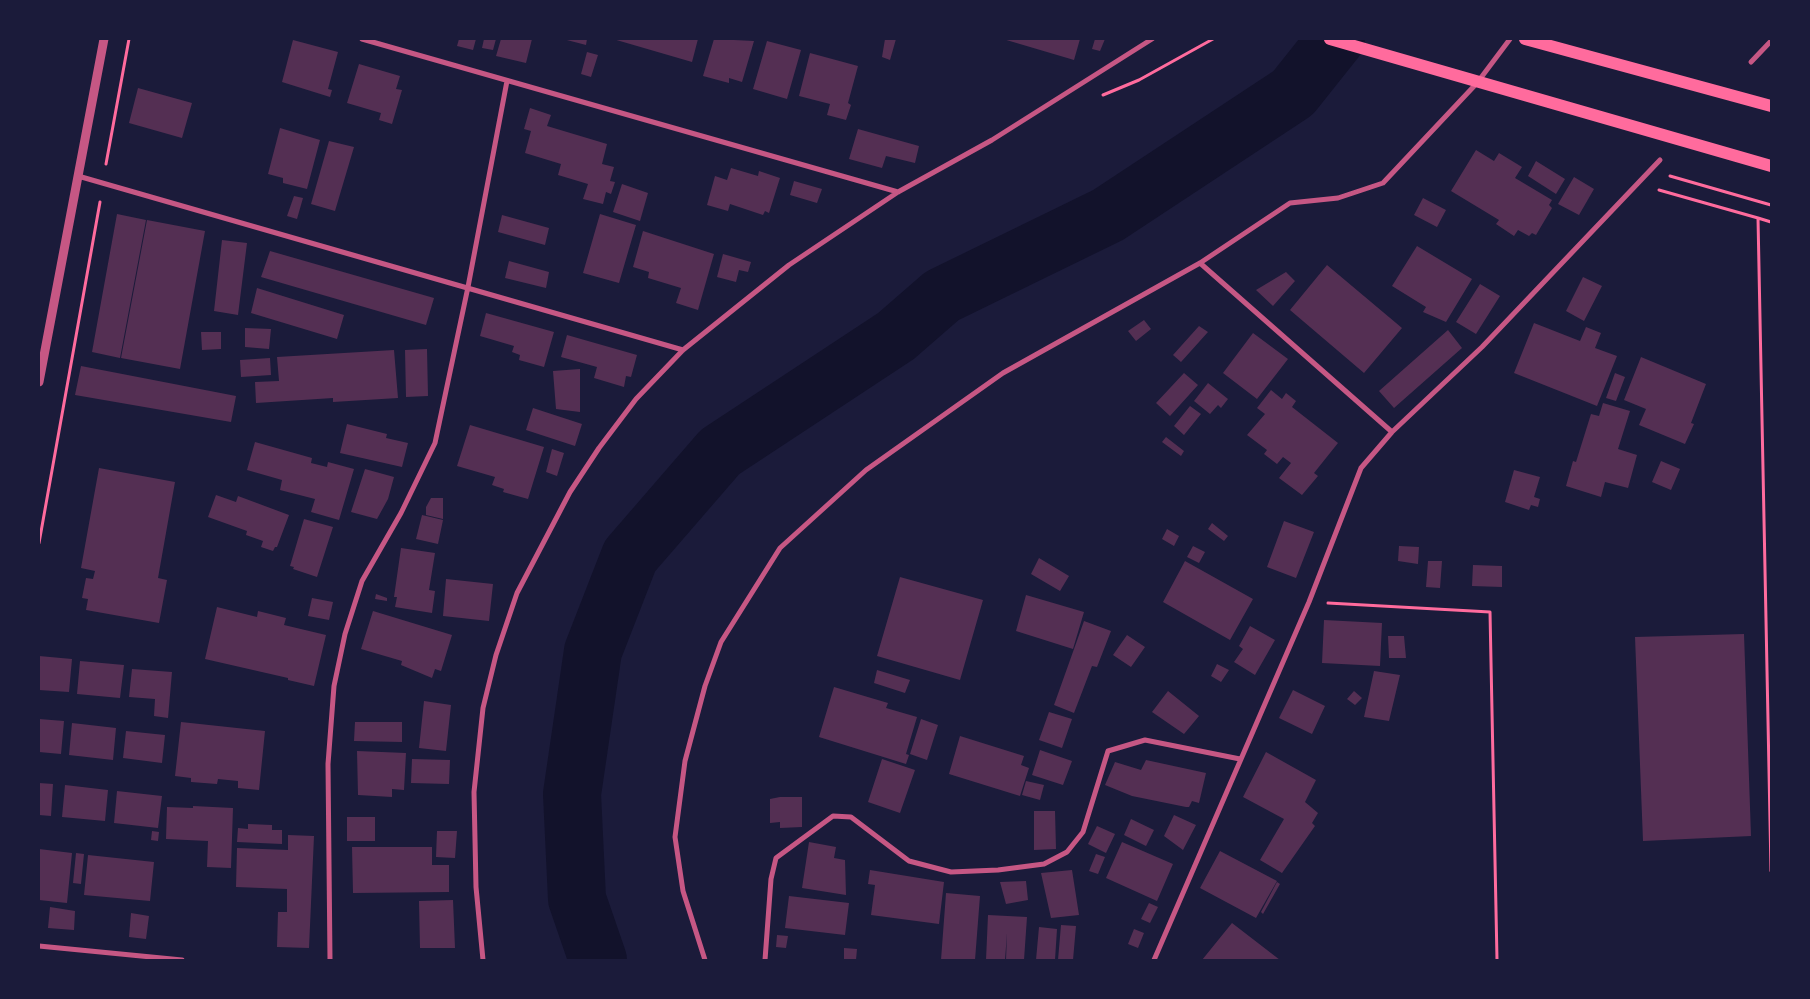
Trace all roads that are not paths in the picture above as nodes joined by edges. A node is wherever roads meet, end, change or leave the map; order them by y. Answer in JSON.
{"nodes":[{"id":1,"x":104,"y":39,"type":"edge"},
{"id":2,"x":362,"y":39,"type":"edge"},
{"id":3,"x":1152,"y":39,"type":"edge"},
{"id":4,"x":1330,"y":39,"type":"edge"},
{"id":5,"x":1510,"y":39,"type":"edge"},
{"id":6,"x":1525,"y":39,"type":"edge"},
{"id":7,"x":1771,"y":41,"type":"edge"},
{"id":8,"x":1750,"y":62,"type":"dead end"},
{"id":9,"x":508,"y":81,"type":"junction"},
{"id":10,"x":1472,"y":81,"type":"junction"},
{"id":11,"x":1771,"y":106,"type":"edge"},
{"id":12,"x":1660,"y":160,"type":"dead end"},
{"id":13,"x":1771,"y":166,"type":"edge"},
{"id":14,"x":77,"y":176,"type":"junction"},
{"id":15,"x":898,"y":192,"type":"junction"},
{"id":16,"x":1200,"y":263,"type":"junction"},
{"id":17,"x":468,"y":287,"type":"junction"},
{"id":18,"x":683,"y":350,"type":"junction"},
{"id":19,"x":39,"y":382,"type":"edge"},
{"id":20,"x":1392,"y":432,"type":"junction"},
{"id":21,"x":1240,"y":759,"type":"junction"},
{"id":22,"x":39,"y":946,"type":"edge"},
{"id":23,"x":182,"y":960,"type":"edge"},
{"id":24,"x":330,"y":960,"type":"edge"},
{"id":25,"x":483,"y":960,"type":"edge"},
{"id":26,"x":705,"y":960,"type":"edge"},
{"id":27,"x":765,"y":960,"type":"edge"},
{"id":28,"x":1154,"y":960,"type":"edge"}],
"edges":[{"from":1,"to":14,"type":"street"},
{"from":2,"to":9,"type":"street"},
{"from":3,"to":15,"type":"street"},
{"from":4,"to":10,"type":"main road"},
{"from":5,"to":10,"type":"street"},
{"from":6,"to":11,"type":"main road"},
{"from":7,"to":8,"type":"street"},
{"from":9,"to":15,"type":"street"},
{"from":9,"to":17,"type":"street"},
{"from":10,"to":13,"type":"main road"},
{"from":10,"to":16,"type":"street"},
{"from":12,"to":20,"type":"street"},
{"from":14,"to":17,"type":"street"},
{"from":14,"to":19,"type":"street"},
{"from":15,"to":18,"type":"street"},
{"from":16,"to":20,"type":"street"},
{"from":16,"to":26,"type":"street"},
{"from":17,"to":18,"type":"street"},
{"from":17,"to":24,"type":"street"},
{"from":18,"to":25,"type":"street"},
{"from":20,"to":21,"type":"street"},
{"from":21,"to":27,"type":"street"},
{"from":21,"to":28,"type":"street"},
{"from":22,"to":23,"type":"street"}]}
